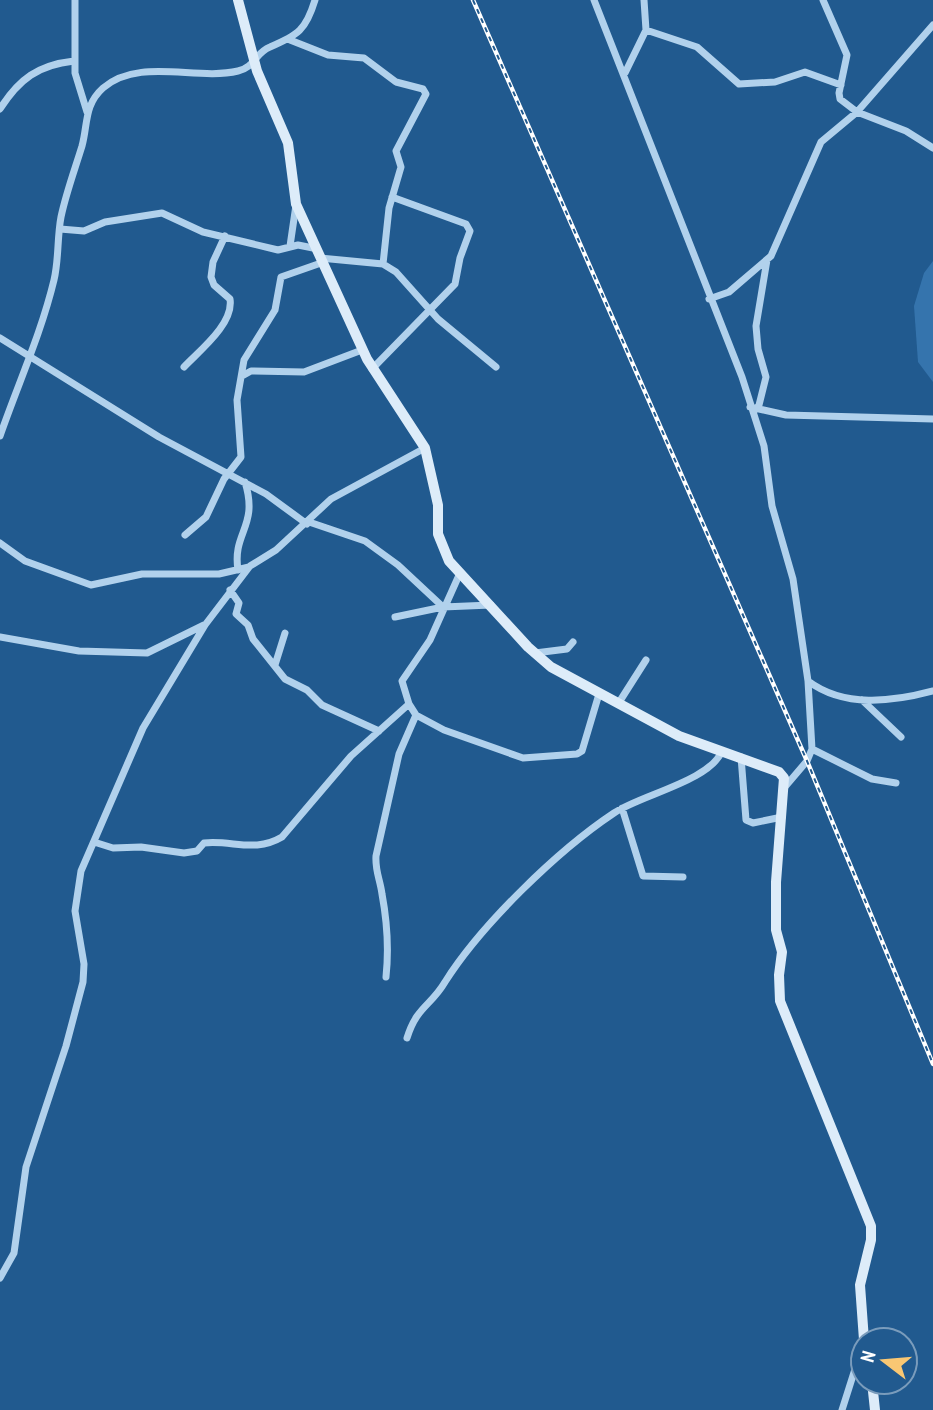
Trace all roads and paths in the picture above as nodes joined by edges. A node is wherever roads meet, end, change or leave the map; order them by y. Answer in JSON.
{"nodes":[{"id":1,"x":75,"y":0,"type":"edge"},
{"id":2,"x":238,"y":0,"type":"edge"},
{"id":3,"x":315,"y":0,"type":"edge"},
{"id":4,"x":594,"y":0,"type":"edge"},
{"id":5,"x":644,"y":0,"type":"edge"},
{"id":6,"x":823,"y":0,"type":"edge"},
{"id":7,"x":933,"y":25,"type":"edge"},
{"id":8,"x":646,"y":30,"type":"junction"},
{"id":9,"x":290,"y":40,"type":"junction"},
{"id":10,"x":74,"y":61,"type":"junction"},
{"id":11,"x":255,"y":64,"type":"junction"},
{"id":12,"x":625,"y":73,"type":"junction"},
{"id":13,"x":841,"y":85,"type":"junction"},
{"id":14,"x":0,"y":109,"type":"edge"},
{"id":15,"x":857,"y":111,"type":"junction"},
{"id":16,"x":87,"y":113,"type":"junction"},
{"id":17,"x":933,"y":148,"type":"edge"},
{"id":18,"x":392,"y":197,"type":"junction"},
{"id":19,"x":296,"y":204,"type":"junction"},
{"id":20,"x":60,"y":229,"type":"junction"},
{"id":21,"x":225,"y":236,"type":"junction"},
{"id":22,"x":290,"y":246,"type":"junction"},
{"id":23,"x":313,"y":247,"type":"junction"},
{"id":24,"x":767,"y":260,"type":"junction"},
{"id":25,"x":320,"y":261,"type":"junction"},
{"id":26,"x":383,"y":264,"type":"junction"},
{"id":27,"x":709,"y":299,"type":"junction"},
{"id":28,"x":429,"y":309,"type":"junction"},
{"id":29,"x":0,"y":338,"type":"edge"},
{"id":30,"x":362,"y":350,"type":"junction"},
{"id":31,"x":29,"y":359,"type":"junction"},
{"id":32,"x":184,"y":367,"type":"dead end"},
{"id":33,"x":496,"y":367,"type":"dead end"},
{"id":34,"x":372,"y":369,"type":"junction"},
{"id":35,"x":242,"y":376,"type":"junction"},
{"id":36,"x":750,"y":407,"type":"junction"},
{"id":37,"x":9,"y":409,"type":"junction"},
{"id":38,"x":758,"y":409,"type":"junction"},
{"id":39,"x":0,"y":410,"type":"edge"},
{"id":40,"x":933,"y":419,"type":"edge"},
{"id":41,"x":0,"y":436,"type":"edge"},
{"id":42,"x":425,"y":448,"type":"junction"},
{"id":43,"x":229,"y":474,"type":"junction"},
{"id":44,"x":245,"y":482,"type":"junction"},
{"id":45,"x":308,"y":523,"type":"junction"},
{"id":46,"x":185,"y":535,"type":"dead end"},
{"id":47,"x":0,"y":543,"type":"edge"},
{"id":48,"x":250,"y":566,"type":"junction"},
{"id":49,"x":239,"y":570,"type":"junction"},
{"id":50,"x":460,"y":573,"type":"junction"},
{"id":51,"x":230,"y":590,"type":"junction"},
{"id":52,"x":491,"y":604,"type":"junction"},
{"id":53,"x":445,"y":607,"type":"junction"},
{"id":54,"x":395,"y":617,"type":"dead end"},
{"id":55,"x":205,"y":625,"type":"junction"},
{"id":56,"x":285,"y":633,"type":"dead end"},
{"id":57,"x":0,"y":637,"type":"edge"},
{"id":58,"x":573,"y":642,"type":"dead end"},
{"id":59,"x":535,"y":654,"type":"junction"},
{"id":60,"x":646,"y":660,"type":"dead end"},
{"id":61,"x":275,"y":665,"type":"junction"},
{"id":62,"x":808,"y":681,"type":"junction"},
{"id":63,"x":933,"y":691,"type":"edge"},
{"id":64,"x":599,"y":694,"type":"junction"},
{"id":65,"x":862,"y":700,"type":"junction"},
{"id":66,"x":409,"y":704,"type":"junction"},
{"id":67,"x":618,"y":704,"type":"junction"},
{"id":68,"x":416,"y":715,"type":"junction"},
{"id":69,"x":379,"y":730,"type":"junction"},
{"id":70,"x":901,"y":737,"type":"dead end"},
{"id":71,"x":812,"y":749,"type":"junction"},
{"id":72,"x":722,"y":751,"type":"junction"},
{"id":73,"x":741,"y":757,"type":"junction"},
{"id":74,"x":896,"y":783,"type":"dead end"},
{"id":75,"x":784,"y":788,"type":"junction"},
{"id":76,"x":622,"y":808,"type":"junction"},
{"id":77,"x":782,"y":817,"type":"junction"},
{"id":78,"x":94,"y":842,"type":"junction"},
{"id":79,"x":683,"y":877,"type":"dead end"},
{"id":80,"x":386,"y":977,"type":"dead end"},
{"id":81,"x":407,"y":1038,"type":"dead end"},
{"id":82,"x":0,"y":1278,"type":"edge"},
{"id":83,"x":862,"y":1326,"type":"edge"},
{"id":84,"x":849,"y":1387,"type":"edge"},
{"id":85,"x":842,"y":1410,"type":"edge"}],
"edges":[{"from":1,"to":10,"type":"street"},
{"from":2,"to":11,"type":"street"},
{"from":3,"to":9,"type":"street"},
{"from":4,"to":12,"type":"street"},
{"from":5,"to":8,"type":"street"},
{"from":6,"to":13,"type":"street"},
{"from":7,"to":15,"type":"street"},
{"from":8,"to":12,"type":"street"},
{"from":8,"to":13,"type":"street"},
{"from":9,"to":11,"type":"street"},
{"from":9,"to":18,"type":"street"},
{"from":10,"to":14,"type":"street"},
{"from":10,"to":16,"type":"street"},
{"from":11,"to":16,"type":"street"},
{"from":11,"to":19,"type":"street"},
{"from":12,"to":27,"type":"street"},
{"from":13,"to":15,"type":"street"},
{"from":15,"to":17,"type":"street"},
{"from":15,"to":24,"type":"street"},
{"from":16,"to":20,"type":"street"},
{"from":18,"to":26,"type":"street"},
{"from":18,"to":28,"type":"street"},
{"from":19,"to":22,"type":"street"},
{"from":19,"to":23,"type":"street"},
{"from":20,"to":21,"type":"street"},
{"from":20,"to":31,"type":"street"},
{"from":21,"to":22,"type":"street"},
{"from":21,"to":32,"type":"street"},
{"from":22,"to":23,"type":"street"},
{"from":23,"to":25,"type":"street"},
{"from":24,"to":27,"type":"street"},
{"from":24,"to":38,"type":"street"},
{"from":25,"to":26,"type":"street"},
{"from":25,"to":30,"type":"street"},
{"from":25,"to":35,"type":"street"},
{"from":26,"to":28,"type":"street"},
{"from":27,"to":36,"type":"street"},
{"from":28,"to":33,"type":"street"},
{"from":28,"to":34,"type":"street"},
{"from":29,"to":31,"type":"street"},
{"from":30,"to":34,"type":"street"},
{"from":30,"to":35,"type":"street"},
{"from":31,"to":37,"type":"street"},
{"from":31,"to":43,"type":"street"},
{"from":34,"to":42,"type":"street"},
{"from":35,"to":43,"type":"street"},
{"from":36,"to":38,"type":"street"},
{"from":36,"to":62,"type":"street"},
{"from":37,"to":39,"type":"street"},
{"from":37,"to":41,"type":"street"},
{"from":38,"to":40,"type":"street"},
{"from":42,"to":45,"type":"street"},
{"from":42,"to":50,"type":"street"},
{"from":43,"to":44,"type":"street"},
{"from":43,"to":46,"type":"street"},
{"from":44,"to":45,"type":"street"},
{"from":44,"to":49,"type":"street"},
{"from":45,"to":48,"type":"street"},
{"from":45,"to":53,"type":"street"},
{"from":47,"to":49,"type":"street"},
{"from":48,"to":49,"type":"street"},
{"from":48,"to":51,"type":"street"},
{"from":50,"to":52,"type":"street"},
{"from":50,"to":53,"type":"street"},
{"from":51,"to":55,"type":"street"},
{"from":51,"to":61,"type":"street"},
{"from":52,"to":53,"type":"street"},
{"from":52,"to":59,"type":"street"},
{"from":53,"to":54,"type":"street"},
{"from":53,"to":66,"type":"street"},
{"from":55,"to":57,"type":"street"},
{"from":55,"to":78,"type":"street"},
{"from":56,"to":61,"type":"street"},
{"from":58,"to":59,"type":"street"},
{"from":59,"to":64,"type":"street"},
{"from":60,"to":67,"type":"street"},
{"from":61,"to":69,"type":"street"},
{"from":62,"to":65,"type":"street"},
{"from":62,"to":71,"type":"street"},
{"from":63,"to":65,"type":"street"},
{"from":64,"to":67,"type":"street"},
{"from":64,"to":68,"type":"street"},
{"from":65,"to":70,"type":"street"},
{"from":66,"to":68,"type":"street"},
{"from":66,"to":69,"type":"street"},
{"from":67,"to":72,"type":"street"},
{"from":68,"to":80,"type":"street"},
{"from":69,"to":78,"type":"street"},
{"from":71,"to":74,"type":"street"},
{"from":71,"to":75,"type":"street"},
{"from":72,"to":73,"type":"street"},
{"from":72,"to":76,"type":"street"},
{"from":73,"to":75,"type":"street"},
{"from":73,"to":77,"type":"street"},
{"from":75,"to":77,"type":"street"},
{"from":76,"to":79,"type":"street"},
{"from":76,"to":81,"type":"street"},
{"from":77,"to":83,"type":"street"},
{"from":78,"to":82,"type":"street"},
{"from":84,"to":85,"type":"street"}]}
